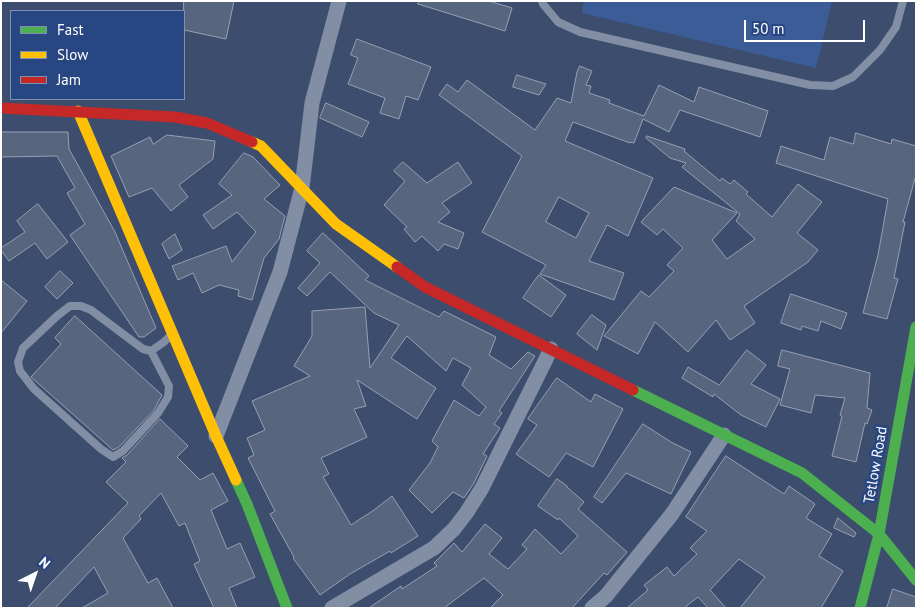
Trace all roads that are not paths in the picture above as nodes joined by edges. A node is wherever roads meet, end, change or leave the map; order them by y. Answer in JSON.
{"nodes":[{"id":1,"x":339,"y":1,"type":"edge"},
{"id":2,"x":542,"y":1,"type":"edge"},
{"id":3,"x":903,"y":1,"type":"edge"},
{"id":4,"x":1,"y":108,"type":"edge"},
{"id":5,"x":78,"y":111,"type":"junction"},
{"id":6,"x":302,"y":188,"type":"junction"},
{"id":7,"x":916,"y":327,"type":"edge"},
{"id":8,"x":173,"y":334,"type":"junction"},
{"id":9,"x":551,"y":349,"type":"junction"},
{"id":10,"x":151,"y":350,"type":"junction"},
{"id":11,"x":909,"y":406,"type":"edge"},
{"id":12,"x":724,"y":435,"type":"junction"},
{"id":13,"x":216,"y":436,"type":"junction"},
{"id":14,"x":879,"y":534,"type":"junction"},
{"id":15,"x":916,"y":580,"type":"edge"},
{"id":16,"x":287,"y":608,"type":"edge"},
{"id":17,"x":332,"y":608,"type":"edge"},
{"id":18,"x":592,"y":608,"type":"edge"},
{"id":19,"x":860,"y":608,"type":"edge"}],
"edges":[{"from":1,"to":6,"type":"street"},
{"from":2,"to":3,"type":"lane"},
{"from":4,"to":5,"type":"main road"},
{"from":5,"to":6,"type":"main road"},
{"from":5,"to":8,"type":"main road"},
{"from":6,"to":9,"type":"main road"},
{"from":6,"to":13,"type":"street"},
{"from":7,"to":11,"type":"main road","name":"Tetlow Road"},
{"from":8,"to":10,"type":"lane"},
{"from":8,"to":13,"type":"main road"},
{"from":9,"to":12,"type":"main road"},
{"from":9,"to":17,"type":"street"},
{"from":10,"to":10,"type":"lane"},
{"from":11,"to":14,"type":"main road","name":"Tetlow Road"},
{"from":12,"to":14,"type":"main road"},
{"from":12,"to":18,"type":"street"},
{"from":13,"to":16,"type":"main road"},
{"from":14,"to":15,"type":"main road"},
{"from":14,"to":19,"type":"main road","name":"Tetlow Road"}]}
